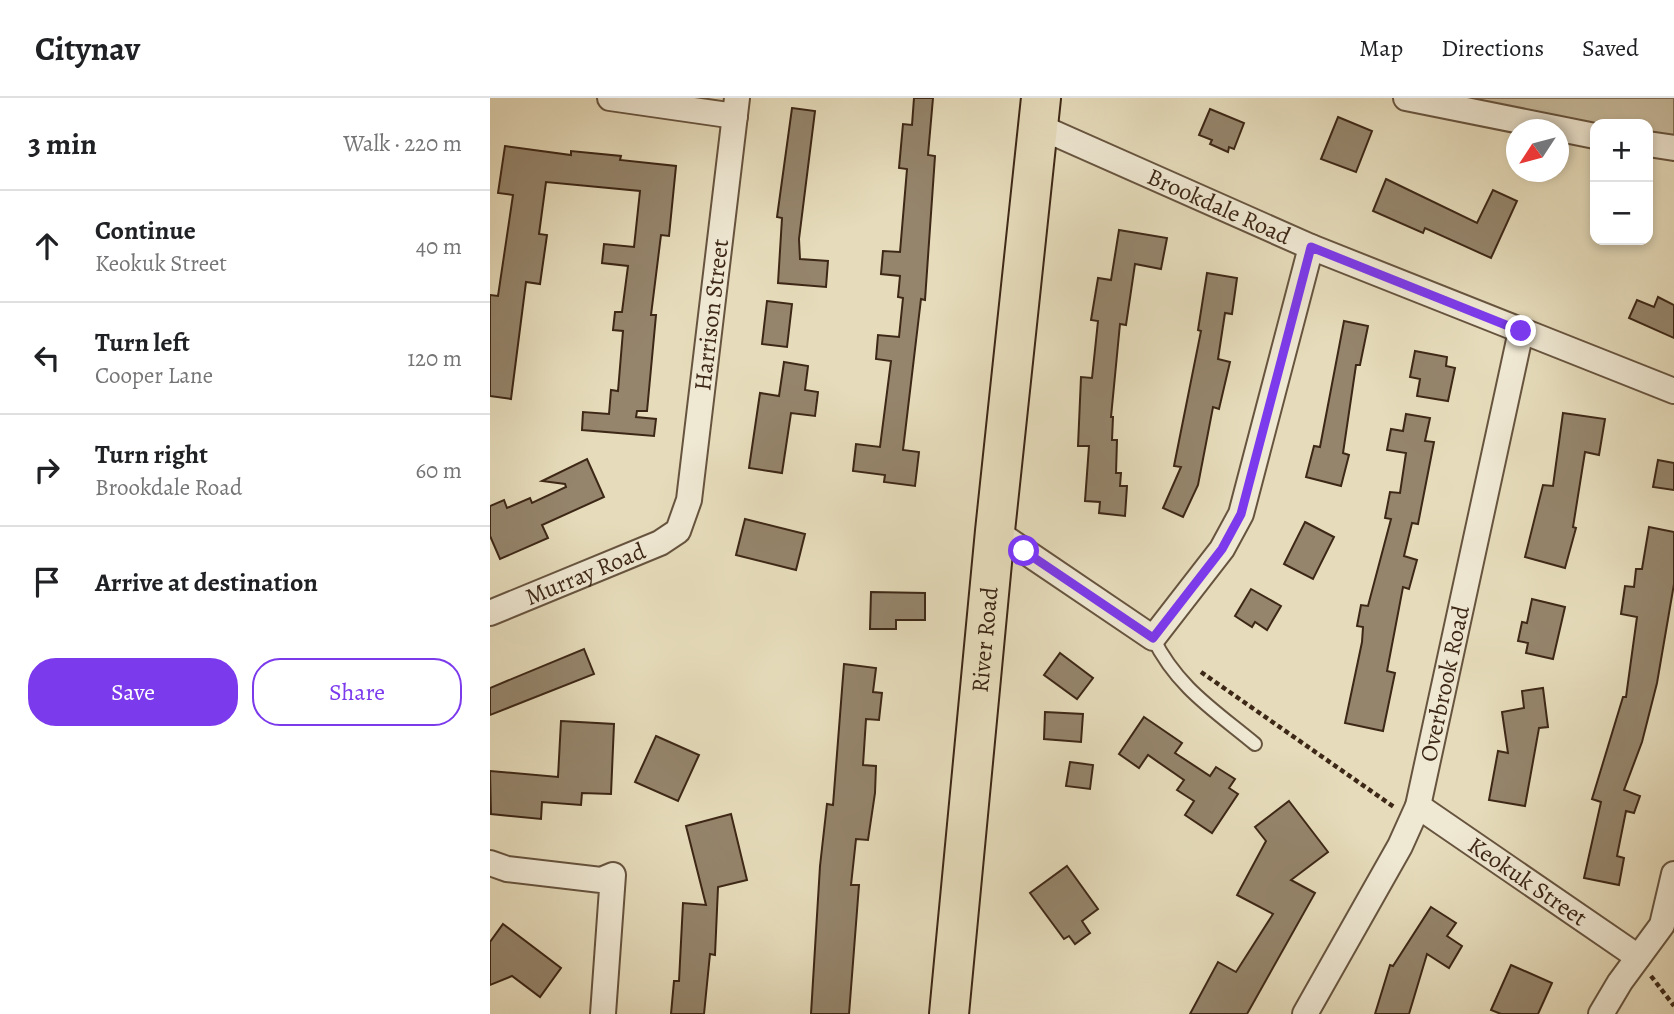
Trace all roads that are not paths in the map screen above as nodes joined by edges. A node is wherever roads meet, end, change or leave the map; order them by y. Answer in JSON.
{"nodes":[{"id":1,"x":610,"y":98,"type":"edge"},
{"id":2,"x":1406,"y":98,"type":"edge"},
{"id":3,"x":736,"y":107,"type":"edge"},
{"id":4,"x":1039,"y":112,"type":"edge"},
{"id":5,"x":1590,"y":135,"type":"edge"},
{"id":6,"x":1653,"y":145,"type":"edge"},
{"id":7,"x":1674,"y":148,"type":"edge"},
{"id":8,"x":1311,"y":247,"type":"junction"},
{"id":9,"x":1521,"y":331,"type":"junction"},
{"id":10,"x":1674,"y":391,"type":"edge"},
{"id":11,"x":678,"y":531,"type":"joint"},
{"id":12,"x":995,"y":531,"type":"junction"},
{"id":13,"x":490,"y":614,"type":"edge"},
{"id":14,"x":1153,"y":638,"type":"junction"},
{"id":15,"x":1255,"y":744,"type":"dead end"},
{"id":16,"x":1415,"y":813,"type":"junction"},
{"id":17,"x":490,"y":863,"type":"edge"},
{"id":18,"x":1674,"y":874,"type":"edge"},
{"id":19,"x":1638,"y":957,"type":"junction"},
{"id":20,"x":603,"y":1014,"type":"edge"},
{"id":21,"x":949,"y":1014,"type":"edge"},
{"id":22,"x":1305,"y":1014,"type":"edge"},
{"id":23,"x":1601,"y":1014,"type":"edge"}],
"edges":[{"from":1,"to":3,"type":"street"},
{"from":2,"to":5,"type":"street"},
{"from":3,"to":11,"type":"street","name":"Harrison Street"},
{"from":4,"to":8,"type":"street","name":"Brookdale Road"},
{"from":4,"to":12,"type":"main road","name":"River Road"},
{"from":6,"to":7,"type":"street"},
{"from":8,"to":9,"type":"street","name":"Brookdale Road"},
{"from":8,"to":14,"type":"street"},
{"from":9,"to":10,"type":"street","name":"Brookdale Road"},
{"from":9,"to":16,"type":"street","name":"Overbrook Road"},
{"from":11,"to":13,"type":"street","name":"Murray Road"},
{"from":12,"to":14,"type":"street"},
{"from":12,"to":21,"type":"main road","name":"River Road"},
{"from":14,"to":15,"type":"lane"},
{"from":16,"to":19,"type":"street","name":"Keokuk Street"},
{"from":16,"to":22,"type":"street","name":"Overbrook Road"},
{"from":17,"to":20,"type":"street"},
{"from":18,"to":19,"type":"street"},
{"from":19,"to":23,"type":"street"}]}
